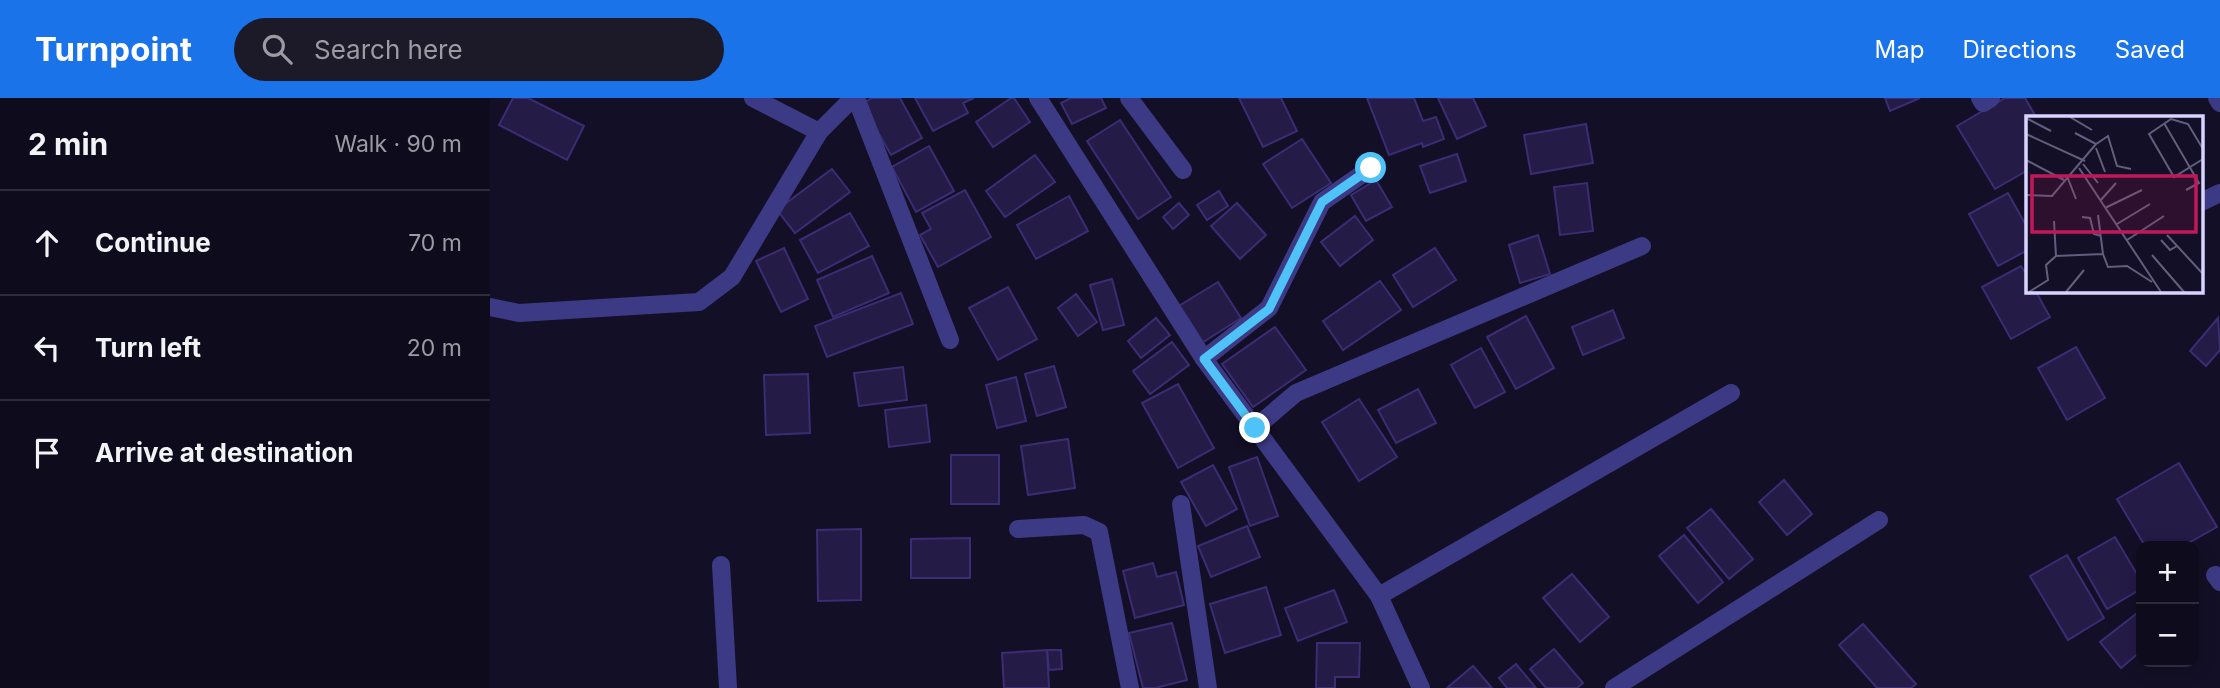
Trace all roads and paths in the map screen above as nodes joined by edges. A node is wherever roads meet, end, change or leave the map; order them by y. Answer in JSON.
{"nodes":[{"id":1,"x":753,"y":98,"type":"edge"},
{"id":2,"x":854,"y":98,"type":"edge"},
{"id":3,"x":1038,"y":98,"type":"edge"},
{"id":4,"x":1129,"y":98,"type":"edge"},
{"id":5,"x":1980,"y":98,"type":"edge"},
{"id":6,"x":1992,"y":98,"type":"edge"},
{"id":7,"x":2217,"y":98,"type":"edge"},
{"id":8,"x":2220,"y":103,"type":"edge"},
{"id":9,"x":819,"y":132,"type":"junction"},
{"id":10,"x":1371,"y":168,"type":"dead end"},
{"id":11,"x":1183,"y":170,"type":"dead end"},
{"id":12,"x":2220,"y":193,"type":"edge"},
{"id":13,"x":2203,"y":201,"type":"edge"},
{"id":14,"x":1642,"y":246,"type":"dead end"},
{"id":15,"x":490,"y":307,"type":"edge"},
{"id":16,"x":950,"y":340,"type":"dead end"},
{"id":17,"x":1204,"y":359,"type":"junction"},
{"id":18,"x":1731,"y":393,"type":"dead end"},
{"id":19,"x":1255,"y":428,"type":"junction"},
{"id":20,"x":1181,"y":504,"type":"dead end"},
{"id":21,"x":1879,"y":520,"type":"dead end"},
{"id":22,"x":1018,"y":529,"type":"dead end"},
{"id":23,"x":721,"y":565,"type":"dead end"},
{"id":24,"x":1379,"y":596,"type":"junction"},
{"id":25,"x":728,"y":688,"type":"edge"},
{"id":26,"x":1130,"y":688,"type":"edge"},
{"id":27,"x":1208,"y":688,"type":"edge"},
{"id":28,"x":1421,"y":688,"type":"edge"},
{"id":29,"x":1614,"y":688,"type":"edge"}],
"edges":[{"from":1,"to":9,"type":"street"},
{"from":2,"to":9,"type":"street"},
{"from":2,"to":16,"type":"street"},
{"from":3,"to":17,"type":"street"},
{"from":4,"to":11,"type":"street"},
{"from":5,"to":6,"type":"street"},
{"from":7,"to":8,"type":"street"},
{"from":9,"to":15,"type":"street"},
{"from":10,"to":17,"type":"street"},
{"from":12,"to":13,"type":"street"},
{"from":14,"to":19,"type":"street"},
{"from":17,"to":19,"type":"street"},
{"from":18,"to":24,"type":"street"},
{"from":19,"to":24,"type":"street"},
{"from":20,"to":27,"type":"street"},
{"from":21,"to":29,"type":"street"},
{"from":22,"to":26,"type":"street"},
{"from":23,"to":25,"type":"street"},
{"from":24,"to":28,"type":"street"}]}
